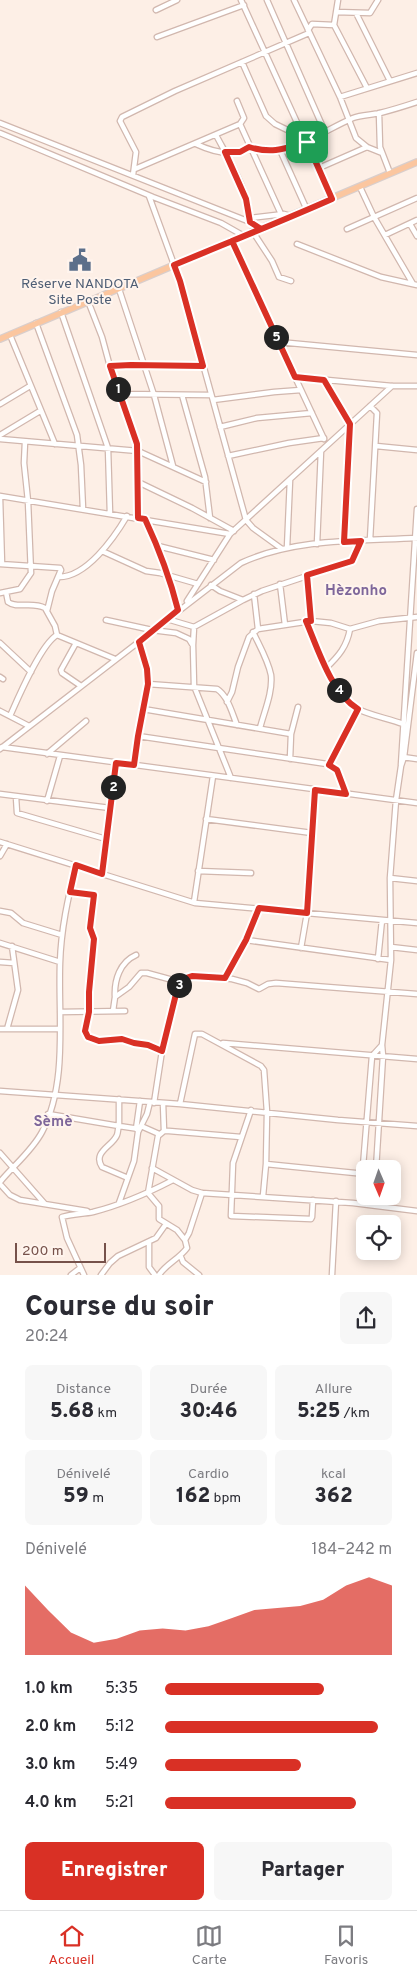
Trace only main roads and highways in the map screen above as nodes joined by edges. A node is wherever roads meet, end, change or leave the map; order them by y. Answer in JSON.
{"nodes":[{"id":1,"x":417,"y":162,"type":"edge"},
{"id":2,"x":0,"y":339,"type":"edge"}],
"edges":[{"from":1,"to":2,"type":"main road"}]}
